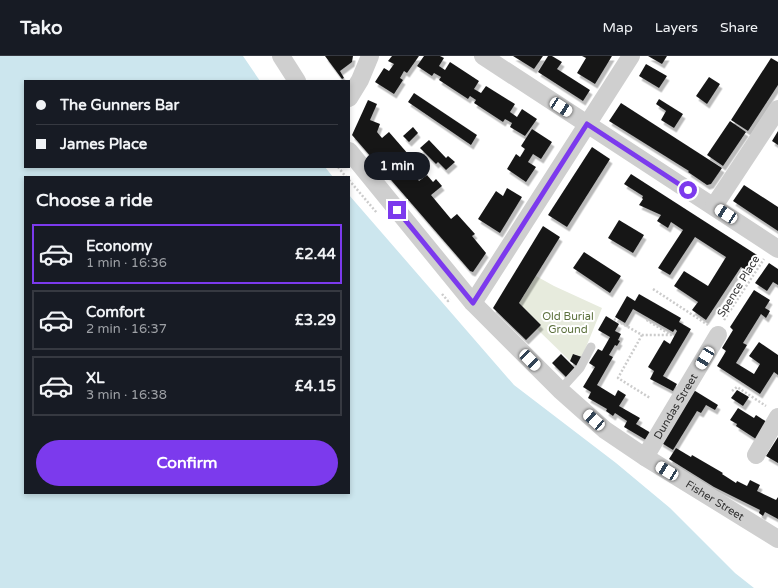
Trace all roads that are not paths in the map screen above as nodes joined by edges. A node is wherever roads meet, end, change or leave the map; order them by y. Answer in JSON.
{"nodes":[{"id":1,"x":280,"y":56,"type":"edge"},
{"id":2,"x":370,"y":56,"type":"edge"},
{"id":3,"x":483,"y":56,"type":"edge"},
{"id":4,"x":631,"y":56,"type":"edge"},
{"id":5,"x":296,"y":80,"type":"edge"},
{"id":6,"x":350,"y":96,"type":"edge"},
{"id":7,"x":778,"y":109,"type":"edge"},
{"id":8,"x":587,"y":124,"type":"junction"},
{"id":9,"x":350,"y":152,"type":"edge"},
{"id":10,"x":714,"y":206,"type":"junction"},
{"id":11,"x":775,"y":247,"type":"edge"},
{"id":12,"x":473,"y":303,"type":"junction"},
{"id":13,"x":718,"y":336,"type":"road end"},
{"id":14,"x":591,"y":347,"type":"dead end"},
{"id":15,"x":560,"y":390,"type":"junction"},
{"id":16,"x":774,"y":413,"type":"edge"},
{"id":17,"x":756,"y":454,"type":"dead end"},
{"id":18,"x":645,"y":457,"type":"junction"},
{"id":19,"x":778,"y":539,"type":"edge"}],
"edges":[{"from":1,"to":5,"type":"street"},
{"from":2,"to":6,"type":"street"},
{"from":3,"to":8,"type":"street"},
{"from":4,"to":8,"type":"street"},
{"from":7,"to":10,"type":"street"},
{"from":8,"to":10,"type":"street"},
{"from":8,"to":12,"type":"street"},
{"from":9,"to":12,"type":"street","name":"Fisher Street"},
{"from":10,"to":11,"type":"street"},
{"from":12,"to":15,"type":"street","name":"Fisher Street"},
{"from":13,"to":18,"type":"street","name":"Dundas Street"},
{"from":14,"to":15,"type":"lane"},
{"from":15,"to":18,"type":"street","name":"Fisher Street"},
{"from":16,"to":17,"type":"street"},
{"from":18,"to":19,"type":"street","name":"Fisher Street"}]}
